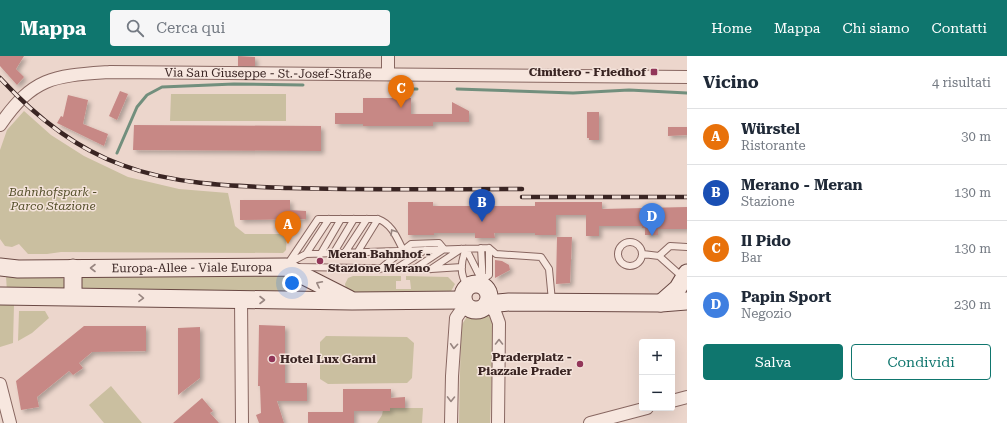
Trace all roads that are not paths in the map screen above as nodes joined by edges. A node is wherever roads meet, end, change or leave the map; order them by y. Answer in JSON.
{"nodes":[{"id":1,"x":388,"y":56,"type":"edge"},
{"id":2,"x":388,"y":73,"type":"junction"},
{"id":3,"x":687,"y":77,"type":"edge"},
{"id":4,"x":0,"y":125,"type":"edge"},
{"id":5,"x":329,"y":219,"type":"junction"},
{"id":6,"x":354,"y":219,"type":"junction"},
{"id":7,"x":367,"y":219,"type":"junction"},
{"id":8,"x":378,"y":219,"type":"junction"},
{"id":9,"x":341,"y":220,"type":"junction"},
{"id":10,"x":687,"y":246,"type":"edge"},
{"id":11,"x":481,"y":248,"type":"junction"},
{"id":12,"x":489,"y":248,"type":"junction"},
{"id":13,"x":444,"y":249,"type":"junction"},
{"id":14,"x":464,"y":249,"type":"junction"},
{"id":15,"x":403,"y":250,"type":"junction"},
{"id":16,"x":426,"y":250,"type":"junction"},
{"id":17,"x":357,"y":253,"type":"junction"},
{"id":18,"x":306,"y":254,"type":"junction"},
{"id":19,"x":333,"y":254,"type":"junction"},
{"id":20,"x":344,"y":254,"type":"junction"},
{"id":21,"x":643,"y":254,"type":"junction"},
{"id":22,"x":320,"y":255,"type":"junction"},
{"id":23,"x":659,"y":256,"type":"junction"},
{"id":24,"x":0,"y":267,"type":"edge"},
{"id":25,"x":290,"y":267,"type":"junction"},
{"id":26,"x":462,"y":267,"type":"junction"},
{"id":27,"x":73,"y":268,"type":"junction"},
{"id":28,"x":380,"y":269,"type":"junction"},
{"id":29,"x":396,"y":269,"type":"junction"},
{"id":30,"x":414,"y":269,"type":"junction"},
{"id":31,"x":431,"y":269,"type":"junction"},
{"id":32,"x":686,"y":282,"type":"edge"},
{"id":33,"x":0,"y":296,"type":"edge"},
{"id":34,"x":73,"y":296,"type":"junction"},
{"id":35,"x":472,"y":298,"type":"junction"},
{"id":36,"x":241,"y":300,"type":"junction"},
{"id":37,"x":284,"y":300,"type":"junction"},
{"id":38,"x":352,"y":301,"type":"junction"},
{"id":39,"x":510,"y":302,"type":"junction"},
{"id":40,"x":687,"y":302,"type":"edge"},
{"id":41,"x":552,"y":303,"type":"junction"},
{"id":42,"x":661,"y":303,"type":"junction"},
{"id":43,"x":499,"y":323,"type":"junction"},
{"id":44,"x":0,"y":384,"type":"edge"},
{"id":45,"x":687,"y":397,"type":"edge"},
{"id":46,"x":675,"y":400,"type":"edge"},
{"id":47,"x":639,"y":410,"type":"edge"},
{"id":48,"x":7,"y":422,"type":"edge"},
{"id":49,"x":242,"y":423,"type":"edge"},
{"id":50,"x":451,"y":423,"type":"edge"},
{"id":51,"x":498,"y":423,"type":"edge"},
{"id":52,"x":590,"y":423,"type":"edge"}],
"edges":[{"from":1,"to":2,"type":"street"},
{"from":2,"to":3,"type":"street","name":"Via San Giuseppe - St.-Josef-Straße"},
{"from":2,"to":4,"type":"street","name":"Via San Giuseppe - St.-Josef-Straße"},
{"from":5,"to":9,"type":"lane"},
{"from":5,"to":18,"type":"lane"},
{"from":5,"to":25,"type":"lane"},
{"from":6,"to":7,"type":"lane"},
{"from":6,"to":9,"type":"lane"},
{"from":6,"to":19,"type":"lane"},
{"from":7,"to":8,"type":"lane"},
{"from":7,"to":20,"type":"lane"},
{"from":15,"to":8,"type":"lane","one_way":true},
{"from":8,"to":17,"type":"lane"},
{"from":9,"to":22,"type":"lane"},
{"from":10,"to":23,"type":"lane"},
{"from":11,"to":12,"type":"lane"},
{"from":11,"to":14,"type":"lane"},
{"from":11,"to":35,"type":"lane"},
{"from":12,"to":35,"type":"lane"},
{"from":12,"to":41,"type":"lane"},
{"from":13,"to":14,"type":"lane"},
{"from":13,"to":15,"type":"lane"},
{"from":13,"to":16,"type":"lane"},
{"from":13,"to":30,"type":"lane"},
{"from":14,"to":26,"type":"lane"},
{"from":14,"to":31,"type":"lane"},
{"from":14,"to":35,"type":"lane"},
{"from":15,"to":16,"type":"lane"},
{"from":15,"to":17,"type":"lane"},
{"from":15,"to":28,"type":"lane"},
{"from":16,"to":29,"type":"lane"},
{"from":17,"to":20,"type":"lane"},
{"from":18,"to":22,"type":"lane"},
{"from":18,"to":25,"type":"lane"},
{"from":19,"to":20,"type":"lane"},
{"from":19,"to":22,"type":"lane"},
{"from":21,"to":21,"type":"lane"},
{"from":21,"to":23,"type":"lane"},
{"from":23,"to":32,"type":"lane"},
{"from":24,"to":27,"type":"street","name":"Europa-Allee - Viale Europa"},
{"from":25,"to":27,"type":"street","name":"Europa-Allee - Viale Europa","one_way":true},
{"from":25,"to":28,"type":"lane"},
{"from":25,"to":37,"type":"street"},
{"from":38,"to":25,"type":"street","name":"Europa-Allee - Viale Europa","one_way":true},
{"from":26,"to":31,"type":"lane"},
{"from":26,"to":35,"type":"lane"},
{"from":27,"to":34,"type":"street"},
{"from":28,"to":29,"type":"lane"},
{"from":29,"to":30,"type":"lane"},
{"from":30,"to":31,"type":"lane"},
{"from":32,"to":42,"type":"street"},
{"from":33,"to":34,"type":"street"},
{"from":34,"to":36,"type":"street","one_way":true},
{"from":35,"to":38,"type":"street","name":"Europa-Allee - Viale Europa"},
{"from":35,"to":39,"type":"street"},
{"from":35,"to":43,"type":"street"},
{"from":35,"to":50,"type":"street","one_way":true},
{"from":36,"to":37,"type":"street","one_way":true},
{"from":36,"to":49,"type":"street"},
{"from":37,"to":38,"type":"street"},
{"from":39,"to":41,"type":"street"},
{"from":39,"to":43,"type":"street"},
{"from":40,"to":42,"type":"street"},
{"from":41,"to":42,"type":"street"},
{"from":51,"to":43,"type":"street","one_way":true},
{"from":44,"to":48,"type":"street"},
{"from":45,"to":46,"type":"street"},
{"from":47,"to":52,"type":"street"}]}
